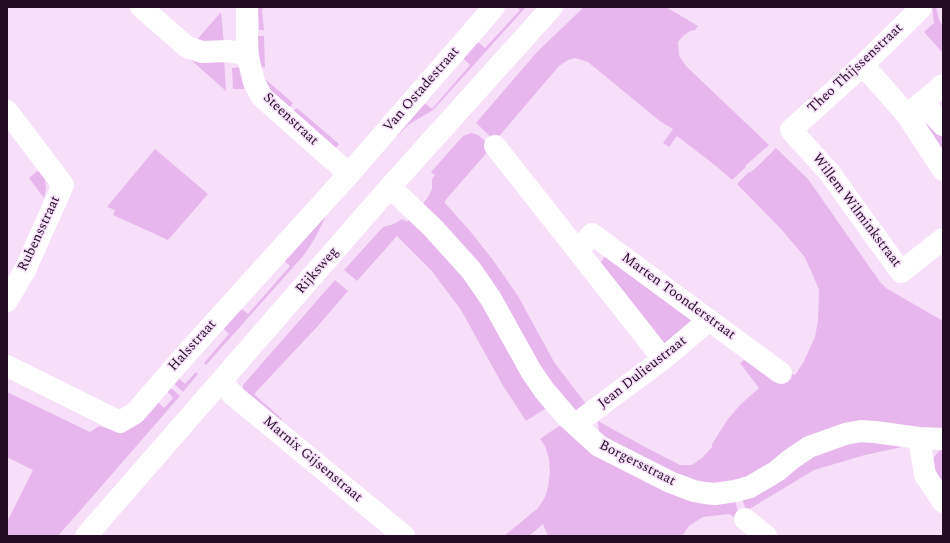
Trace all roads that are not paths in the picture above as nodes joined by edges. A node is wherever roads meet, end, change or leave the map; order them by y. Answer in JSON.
{"nodes":[{"id":1,"x":141,"y":7,"type":"edge"},
{"id":2,"x":248,"y":7,"type":"edge"},
{"id":3,"x":494,"y":7,"type":"edge"},
{"id":4,"x":552,"y":7,"type":"edge"},
{"id":5,"x":922,"y":8,"type":"dead end"},
{"id":6,"x":247,"y":54,"type":"junction"},
{"id":7,"x":863,"y":65,"type":"junction"},
{"id":8,"x":943,"y":85,"type":"edge"},
{"id":9,"x":915,"y":109,"type":"junction"},
{"id":10,"x":7,"y":111,"type":"edge"},
{"id":11,"x":943,"y":125,"type":"edge"},
{"id":12,"x":791,"y":130,"type":"joint"},
{"id":13,"x":495,"y":146,"type":"dead end"},
{"id":14,"x":943,"y":170,"type":"edge"},
{"id":15,"x":349,"y":174,"type":"junction"},
{"id":16,"x":390,"y":187,"type":"junction"},
{"id":17,"x":943,"y":239,"type":"edge"},
{"id":18,"x":578,"y":251,"type":"junction"},
{"id":19,"x":7,"y":302,"type":"edge"},
{"id":20,"x":709,"y":320,"type":"junction"},
{"id":21,"x":663,"y":359,"type":"junction"},
{"id":22,"x":7,"y":366,"type":"edge"},
{"id":23,"x":781,"y":373,"type":"dead end"},
{"id":24,"x":221,"y":381,"type":"junction"},
{"id":25,"x":578,"y":428,"type":"junction"},
{"id":26,"x":919,"y":438,"type":"junction"},
{"id":27,"x":943,"y":439,"type":"edge"},
{"id":28,"x":943,"y":502,"type":"edge"},
{"id":29,"x":745,"y":519,"type":"dead end"},
{"id":30,"x":86,"y":536,"type":"edge"},
{"id":31,"x":404,"y":536,"type":"edge"},
{"id":32,"x":766,"y":536,"type":"edge"}],
"edges":[{"from":1,"to":6,"type":"street"},
{"from":2,"to":6,"type":"street","name":"Steenstraat"},
{"from":3,"to":15,"type":"street","name":"Van Ostadestraat"},
{"from":4,"to":16,"type":"street","name":"Rijksweg"},
{"from":5,"to":7,"type":"street","name":"Theo Thijssenstraat"},
{"from":6,"to":15,"type":"street","name":"Steenstraat"},
{"from":7,"to":9,"type":"street"},
{"from":7,"to":12,"type":"street","name":"Theo Thijssenstraat"},
{"from":8,"to":9,"type":"street"},
{"from":9,"to":11,"type":"street"},
{"from":9,"to":14,"type":"street"},
{"from":10,"to":19,"type":"street","name":"Rubensstraat"},
{"from":12,"to":17,"type":"street","name":"Willem Wilminkstraat"},
{"from":13,"to":18,"type":"street"},
{"from":15,"to":22,"type":"street","name":"Halsstraat"},
{"from":16,"to":24,"type":"street","name":"Rijksweg"},
{"from":16,"to":25,"type":"street","name":"Borgersstraat"},
{"from":18,"to":20,"type":"street","name":"Marten Toonderstraat"},
{"from":18,"to":21,"type":"street"},
{"from":20,"to":21,"type":"street","name":"Jean Dulieustraat"},
{"from":20,"to":23,"type":"street","name":"Marten Toonderstraat"},
{"from":21,"to":25,"type":"street","name":"Jean Dulieustraat"},
{"from":24,"to":30,"type":"street","name":"Rijksweg"},
{"from":24,"to":31,"type":"street","name":"Marnix Gijsenstraat"},
{"from":25,"to":26,"type":"street","name":"Borgersstraat"},
{"from":26,"to":27,"type":"street","name":"Borgersstraat"},
{"from":26,"to":28,"type":"street"},
{"from":29,"to":32,"type":"street"}]}
